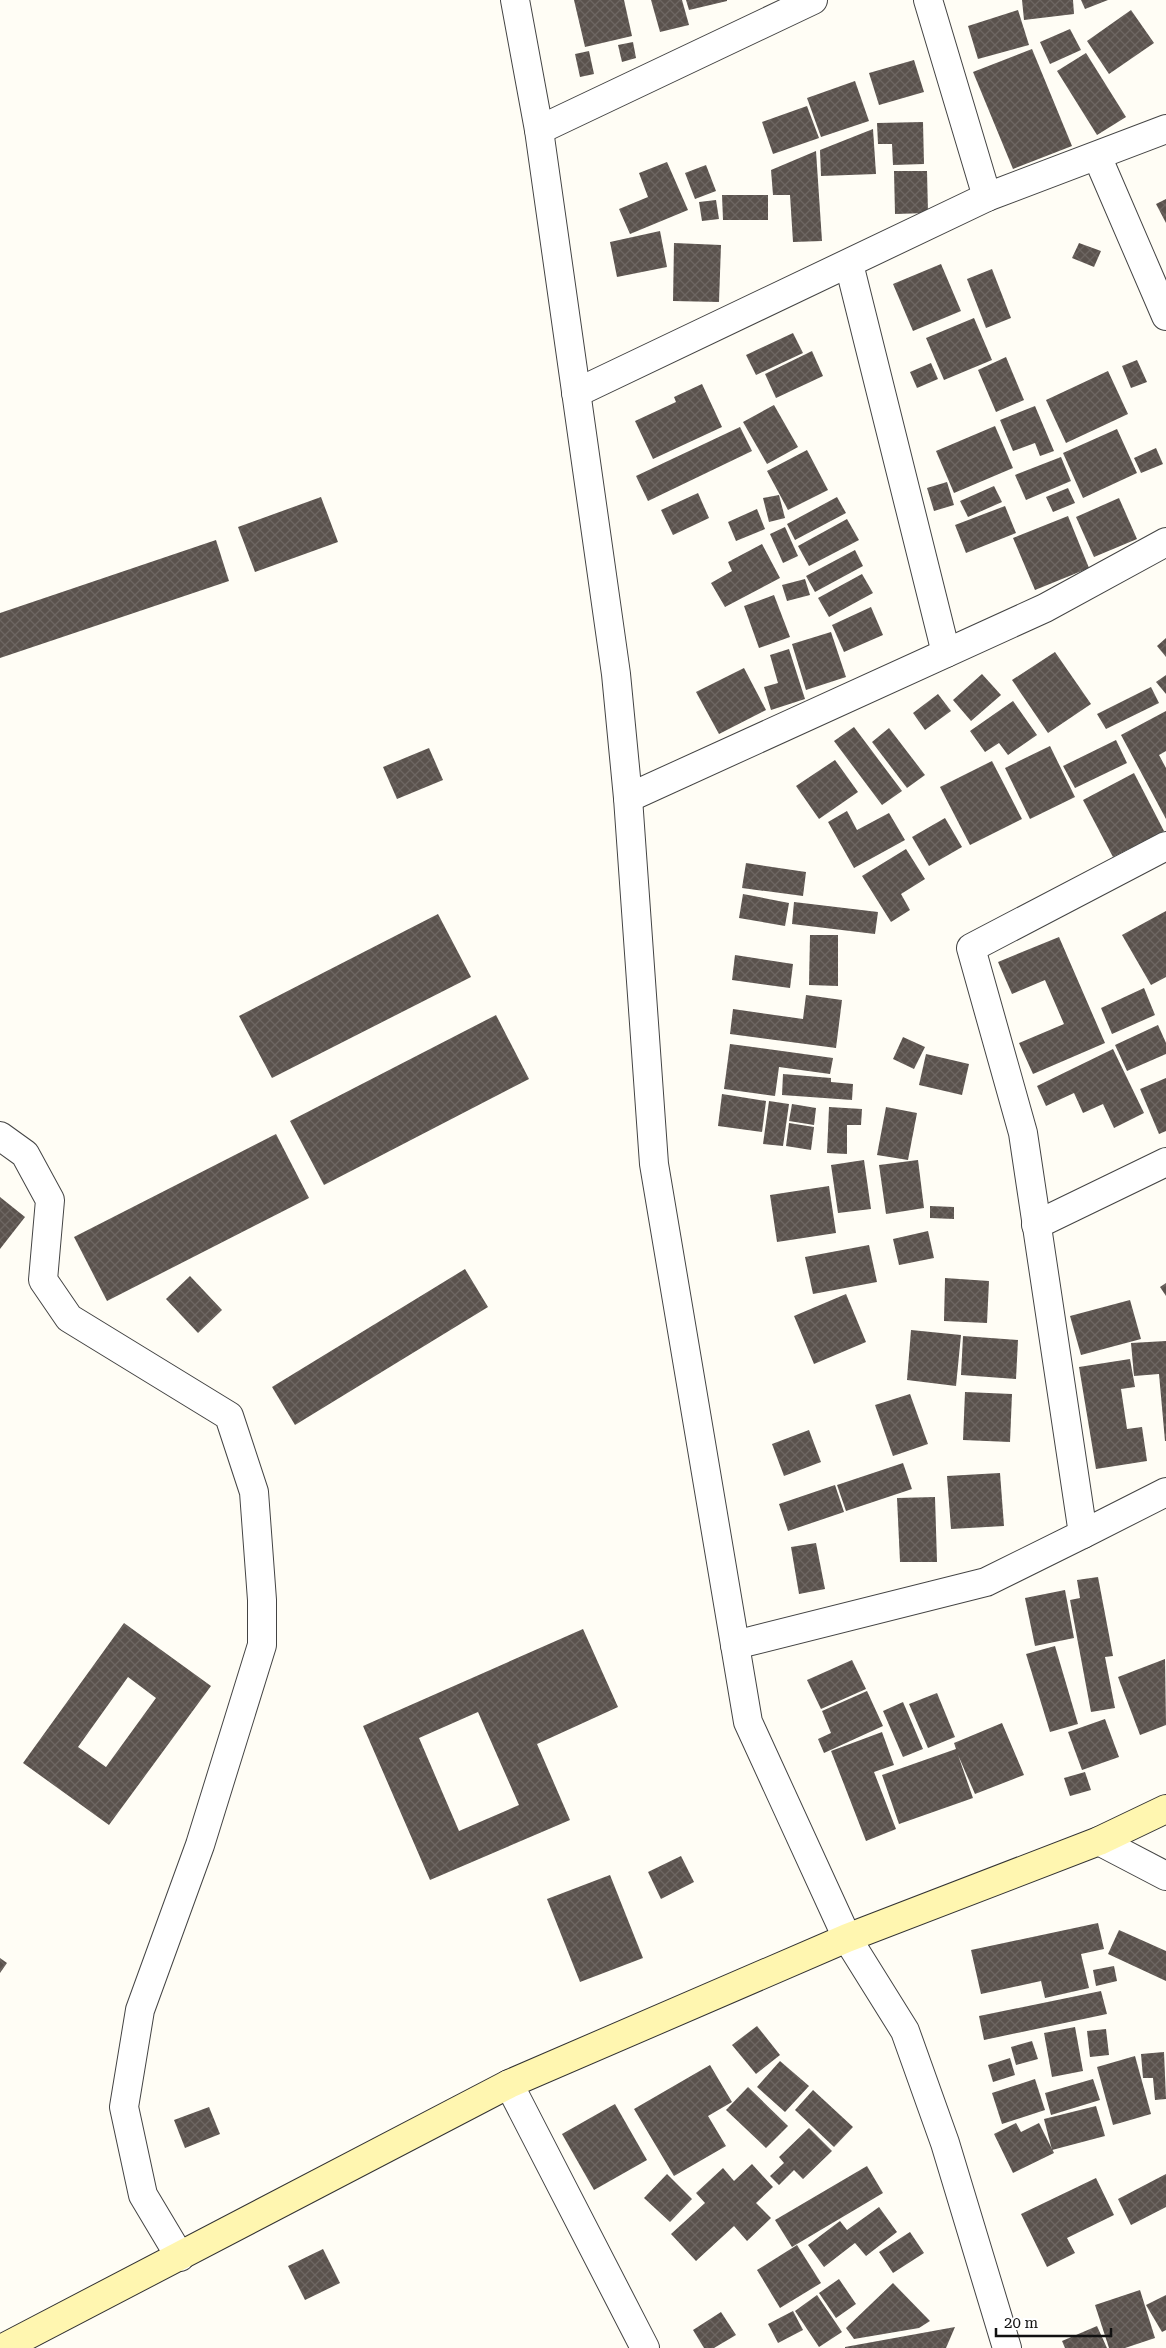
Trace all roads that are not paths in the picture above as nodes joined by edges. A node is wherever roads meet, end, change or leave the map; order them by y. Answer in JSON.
{"nodes":[{"id":1,"x":515,"y":0,"type":"edge"},
{"id":2,"x":813,"y":0,"type":"edge"},
{"id":3,"x":928,"y":0,"type":"edge"},
{"id":4,"x":1166,"y":129,"type":"edge"},
{"id":5,"x":539,"y":130,"type":"junction"},
{"id":6,"x":1097,"y":156,"type":"junction"},
{"id":7,"x":987,"y":198,"type":"junction"},
{"id":8,"x":849,"y":264,"type":"junction"},
{"id":9,"x":1166,"y":316,"type":"edge"},
{"id":10,"x":576,"y":393,"type":"junction"},
{"id":11,"x":1166,"y":542,"type":"edge"},
{"id":12,"x":946,"y":653,"type":"junction"},
{"id":13,"x":628,"y":798,"type":"junction"},
{"id":14,"x":1166,"y":846,"type":"edge"},
{"id":15,"x":0,"y":1136,"type":"edge"},
{"id":16,"x":1166,"y":1162,"type":"edge"},
{"id":17,"x":1036,"y":1224,"type":"junction"},
{"id":18,"x":1166,"y":1492,"type":"edge"},
{"id":19,"x":1082,"y":1534,"type":"junction"},
{"id":20,"x":735,"y":1645,"type":"junction"},
{"id":21,"x":1166,"y":1809,"type":"edge"},
{"id":22,"x":1099,"y":1841,"type":"junction"},
{"id":23,"x":1166,"y":1876,"type":"edge"},
{"id":24,"x":847,"y":1938,"type":"junction"},
{"id":25,"x":510,"y":2084,"type":"junction"},
{"id":26,"x":180,"y":2257,"type":"junction"},
{"id":27,"x":3,"y":2348,"type":"edge"},
{"id":28,"x":645,"y":2348,"type":"edge"},
{"id":29,"x":1007,"y":2348,"type":"edge"}],
"edges":[{"from":1,"to":5,"type":"street"},
{"from":2,"to":5,"type":"street"},
{"from":3,"to":7,"type":"street"},
{"from":4,"to":6,"type":"street"},
{"from":5,"to":10,"type":"street"},
{"from":6,"to":7,"type":"street"},
{"from":6,"to":9,"type":"street"},
{"from":7,"to":8,"type":"street"},
{"from":8,"to":10,"type":"street"},
{"from":8,"to":12,"type":"street"},
{"from":10,"to":13,"type":"street"},
{"from":11,"to":12,"type":"street"},
{"from":12,"to":13,"type":"street"},
{"from":13,"to":20,"type":"street"},
{"from":14,"to":17,"type":"street"},
{"from":15,"to":26,"type":"street"},
{"from":16,"to":17,"type":"street"},
{"from":17,"to":19,"type":"street"},
{"from":18,"to":19,"type":"street"},
{"from":19,"to":20,"type":"street"},
{"from":20,"to":24,"type":"street"},
{"from":21,"to":22,"type":"main road"},
{"from":22,"to":23,"type":"street"},
{"from":22,"to":24,"type":"main road"},
{"from":24,"to":25,"type":"main road"},
{"from":24,"to":29,"type":"street"},
{"from":25,"to":26,"type":"main road"},
{"from":25,"to":28,"type":"street"},
{"from":26,"to":27,"type":"main road"}]}
